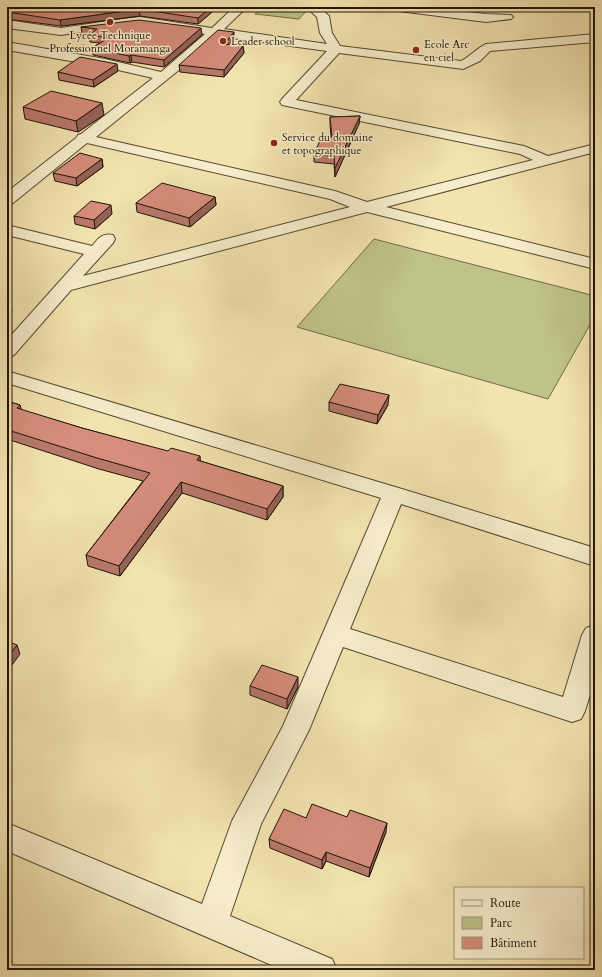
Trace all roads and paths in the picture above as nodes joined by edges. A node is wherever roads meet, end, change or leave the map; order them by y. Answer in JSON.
{"nodes":[{"id":1,"x":241,"y":7,"type":"edge"},
{"id":2,"x":312,"y":7,"type":"edge"},
{"id":3,"x":391,"y":7,"type":"edge"},
{"id":4,"x":507,"y":17,"type":"dead end"},
{"id":5,"x":7,"y":24,"type":"edge"},
{"id":6,"x":215,"y":31,"type":"junction"},
{"id":7,"x":595,"y":38,"type":"edge"},
{"id":8,"x":7,"y":46,"type":"edge"},
{"id":9,"x":336,"y":49,"type":"junction"},
{"id":10,"x":162,"y":76,"type":"junction"},
{"id":11,"x":83,"y":138,"type":"junction"},
{"id":12,"x":595,"y":148,"type":"edge"},
{"id":13,"x":545,"y":160,"type":"junction"},
{"id":14,"x":7,"y":200,"type":"edge"},
{"id":15,"x":365,"y":207,"type":"junction"},
{"id":16,"x":7,"y":230,"type":"edge"},
{"id":17,"x":595,"y":264,"type":"edge"},
{"id":18,"x":65,"y":286,"type":"junction"},
{"id":19,"x":7,"y":350,"type":"edge"},
{"id":20,"x":7,"y":378,"type":"edge"},
{"id":21,"x":394,"y":494,"type":"junction"},
{"id":22,"x":595,"y":557,"type":"edge"},
{"id":23,"x":334,"y":634,"type":"junction"},
{"id":24,"x":595,"y":635,"type":"edge"},
{"id":25,"x":7,"y":837,"type":"edge"},
{"id":26,"x":211,"y":924,"type":"junction"},
{"id":27,"x":321,"y":970,"type":"edge"}],
"edges":[{"from":1,"to":6,"type":"street"},
{"from":2,"to":9,"type":"street"},
{"from":3,"to":4,"type":"street"},
{"from":5,"to":6,"type":"street"},
{"from":6,"to":9,"type":"street"},
{"from":6,"to":10,"type":"street"},
{"from":7,"to":9,"type":"street"},
{"from":8,"to":10,"type":"street"},
{"from":9,"to":13,"type":"street"},
{"from":10,"to":11,"type":"street"},
{"from":11,"to":14,"type":"street"},
{"from":11,"to":15,"type":"street"},
{"from":12,"to":13,"type":"street"},
{"from":13,"to":15,"type":"street"},
{"from":15,"to":17,"type":"street"},
{"from":15,"to":18,"type":"street"},
{"from":16,"to":18,"type":"street"},
{"from":18,"to":19,"type":"street"},
{"from":20,"to":21,"type":"street"},
{"from":21,"to":22,"type":"street"},
{"from":21,"to":23,"type":"street"},
{"from":23,"to":24,"type":"street"},
{"from":23,"to":26,"type":"street"},
{"from":25,"to":26,"type":"street"},
{"from":26,"to":27,"type":"street"}]}
